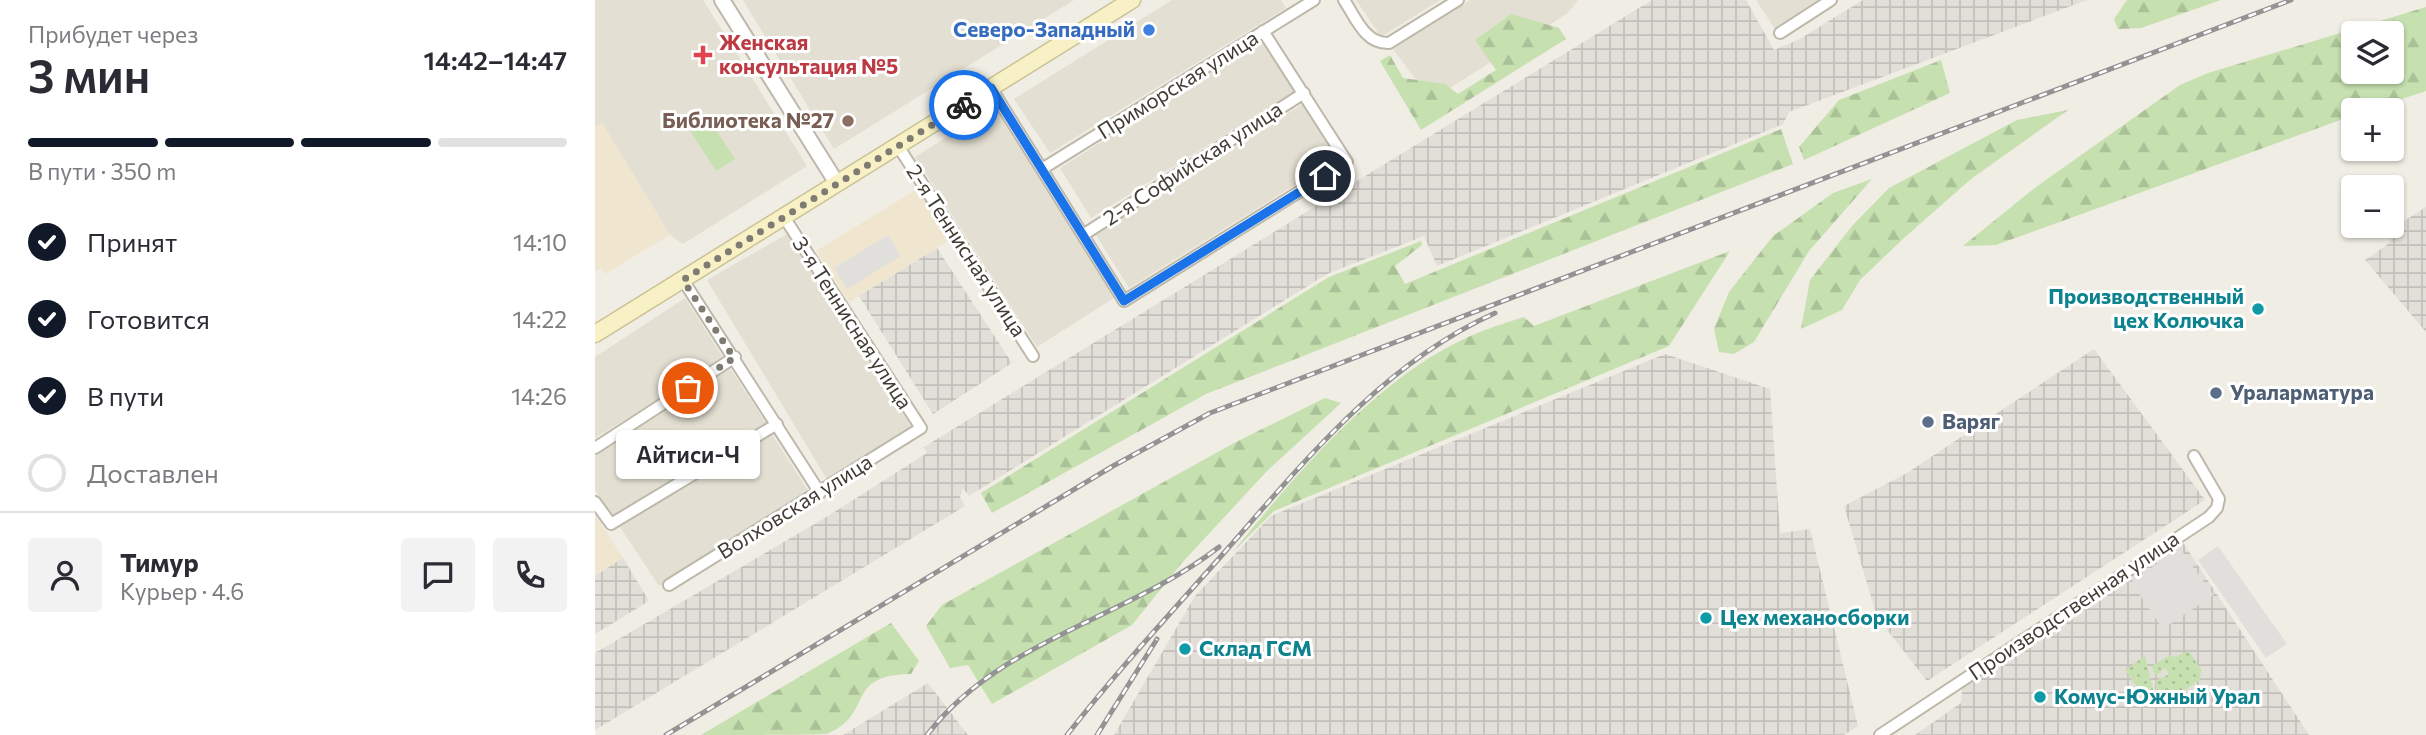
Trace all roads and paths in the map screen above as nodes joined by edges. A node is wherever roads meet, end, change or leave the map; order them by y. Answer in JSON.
{"nodes":[{"id":1,"x":722,"y":0,"type":"edge"},
{"id":2,"x":1114,"y":0,"type":"edge"},
{"id":3,"x":1132,"y":0,"type":"edge"},
{"id":4,"x":1314,"y":0,"type":"edge"},
{"id":5,"x":1344,"y":0,"type":"edge"},
{"id":6,"x":1458,"y":0,"type":"edge"},
{"id":7,"x":1831,"y":0,"type":"edge"},
{"id":8,"x":1294,"y":5,"type":"edge"},
{"id":9,"x":1263,"y":32,"type":"junction"},
{"id":10,"x":1780,"y":33,"type":"dead end"},
{"id":11,"x":989,"y":84,"type":"junction"},
{"id":12,"x":1304,"y":93,"type":"junction"},
{"id":13,"x":898,"y":146,"type":"junction"},
{"id":14,"x":1042,"y":169,"type":"junction"},
{"id":15,"x":835,"y":180,"type":"junction"},
{"id":16,"x":784,"y":217,"type":"junction"},
{"id":17,"x":1083,"y":234,"type":"junction"},
{"id":18,"x":680,"y":276,"type":"junction"},
{"id":19,"x":595,"y":324,"type":"edge"},
{"id":20,"x":595,"y":334,"type":"edge"},
{"id":21,"x":1033,"y":356,"type":"dead end"},
{"id":22,"x":734,"y":358,"type":"junction"},
{"id":23,"x":777,"y":424,"type":"junction"},
{"id":24,"x":921,"y":428,"type":"joint"},
{"id":25,"x":595,"y":448,"type":"edge"},
{"id":26,"x":2194,"y":456,"type":"dead end"},
{"id":27,"x":820,"y":493,"type":"junction"},
{"id":28,"x":595,"y":502,"type":"edge"},
{"id":29,"x":669,"y":585,"type":"dead end"},
{"id":30,"x":1880,"y":735,"type":"edge"}],
"edges":[{"from":1,"to":15,"type":"street"},
{"from":2,"to":11,"type":"main road"},
{"from":3,"to":11,"type":"main road"},
{"from":4,"to":8,"type":"street","name":"Приморская улица"},
{"from":5,"to":6,"type":"street"},
{"from":7,"to":10,"type":"street"},
{"from":8,"to":9,"type":"street","name":"Приморская улица"},
{"from":9,"to":12,"type":"street"},
{"from":9,"to":14,"type":"street","name":"Приморская улица"},
{"from":11,"to":13,"type":"main road"},
{"from":11,"to":14,"type":"street"},
{"from":11,"to":15,"type":"main road"},
{"from":12,"to":17,"type":"street","name":"2-я Софийская улица"},
{"from":12,"to":17,"type":"street"},
{"from":13,"to":15,"type":"main road"},
{"from":13,"to":21,"type":"street","name":"2-я Теннисная улица"},
{"from":14,"to":17,"type":"street"},
{"from":15,"to":16,"type":"main road"},
{"from":15,"to":18,"type":"main road"},
{"from":16,"to":18,"type":"main road"},
{"from":16,"to":24,"type":"street","name":"3-я Теннисная улица"},
{"from":18,"to":19,"type":"main road"},
{"from":18,"to":20,"type":"main road"},
{"from":18,"to":22,"type":"street"},
{"from":22,"to":23,"type":"street"},
{"from":22,"to":25,"type":"street"},
{"from":23,"to":27,"type":"street"},
{"from":23,"to":28,"type":"street"},
{"from":24,"to":27,"type":"street","name":"Волховская улица"},
{"from":26,"to":30,"type":"street","name":"Производственная улица"},
{"from":27,"to":29,"type":"street","name":"Волховская улица"}]}
